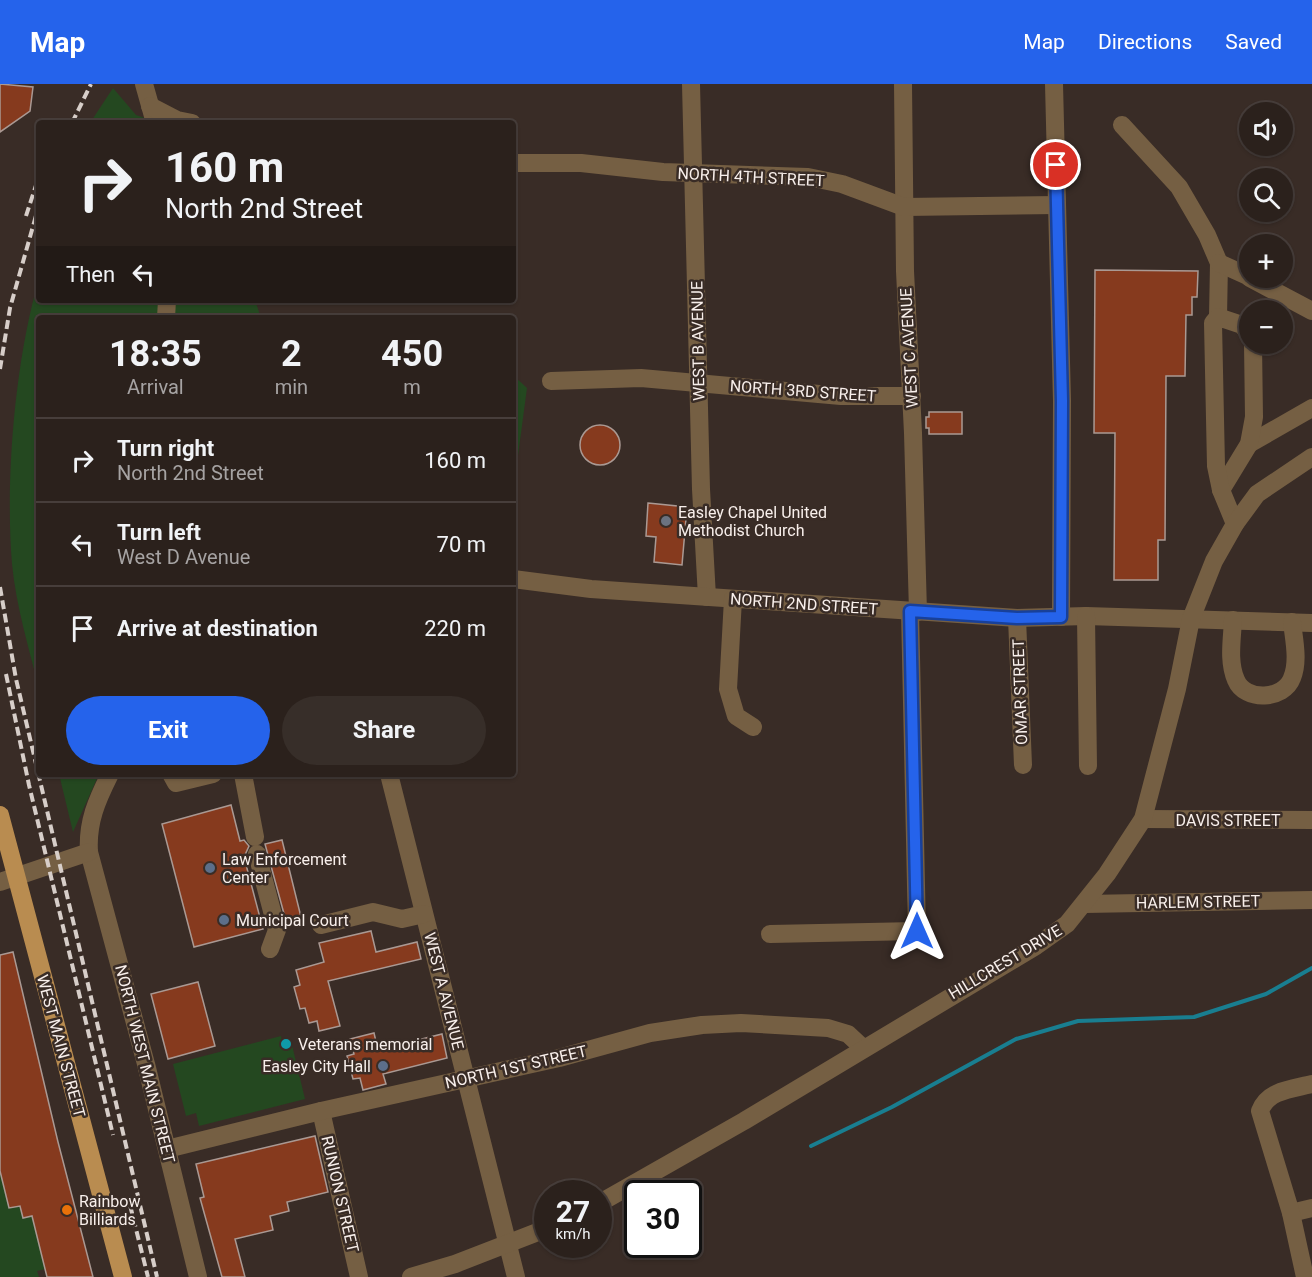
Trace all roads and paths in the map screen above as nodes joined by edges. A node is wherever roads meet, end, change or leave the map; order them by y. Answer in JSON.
{"nodes":[{"id":1,"x":144,"y":84,"type":"edge"},
{"id":2,"x":691,"y":84,"type":"edge"},
{"id":3,"x":903,"y":84,"type":"edge"},
{"id":4,"x":1054,"y":84,"type":"edge"},
{"id":5,"x":152,"y":114,"type":"edge"},
{"id":6,"x":177,"y":120,"type":"edge"},
{"id":7,"x":1122,"y":124,"type":"dead end"},
{"id":8,"x":516,"y":163,"type":"edge"},
{"id":9,"x":693,"y":173,"type":"junction"},
{"id":10,"x":1057,"y":205,"type":"junction"},
{"id":11,"x":904,"y":207,"type":"junction"},
{"id":12,"x":1220,"y":263,"type":"junction"},
{"id":13,"x":1239,"y":272,"type":"edge"},
{"id":14,"x":1270,"y":288,"type":"edge"},
{"id":15,"x":1312,"y":311,"type":"edge"},
{"id":16,"x":1218,"y":317,"type":"junction"},
{"id":17,"x":1239,"y":324,"type":"edge"},
{"id":18,"x":1253,"y":354,"type":"edge"},
{"id":19,"x":551,"y":381,"type":"dead end"},
{"id":20,"x":699,"y":385,"type":"junction"},
{"id":21,"x":912,"y":396,"type":"junction"},
{"id":22,"x":1312,"y":408,"type":"edge"},
{"id":23,"x":1249,"y":444,"type":"junction"},
{"id":24,"x":1312,"y":457,"type":"edge"},
{"id":25,"x":1221,"y":490,"type":"junction"},
{"id":26,"x":1235,"y":524,"type":"junction"},
{"id":27,"x":516,"y":579,"type":"edge"},
{"id":28,"x":707,"y":597,"type":"junction"},
{"id":29,"x":733,"y":599,"type":"junction"},
{"id":30,"x":914,"y":612,"type":"junction"},
{"id":31,"x":1086,"y":616,"type":"junction"},
{"id":32,"x":1061,"y":617,"type":"junction"},
{"id":33,"x":1017,"y":618,"type":"junction"},
{"id":34,"x":1191,"y":619,"type":"junction"},
{"id":35,"x":1233,"y":620,"type":"junction"},
{"id":36,"x":1292,"y":622,"type":"junction"},
{"id":37,"x":1312,"y":623,"type":"edge"},
{"id":38,"x":753,"y":728,"type":"dead end"},
{"id":39,"x":1023,"y":765,"type":"dead end"},
{"id":40,"x":1088,"y":766,"type":"dead end"},
{"id":41,"x":108,"y":777,"type":"edge"},
{"id":42,"x":173,"y":777,"type":"edge"},
{"id":43,"x":201,"y":777,"type":"edge"},
{"id":44,"x":244,"y":777,"type":"edge"},
{"id":45,"x":390,"y":777,"type":"edge"},
{"id":46,"x":0,"y":815,"type":"edge"},
{"id":47,"x":1143,"y":819,"type":"junction"},
{"id":48,"x":1312,"y":820,"type":"edge"},
{"id":49,"x":89,"y":852,"type":"junction"},
{"id":50,"x":8,"y":879,"type":"edge"},
{"id":51,"x":1312,"y":900,"type":"edge"},
{"id":52,"x":1084,"y":904,"type":"junction"},
{"id":53,"x":424,"y":914,"type":"junction"},
{"id":54,"x":321,"y":925,"type":"dead end"},
{"id":55,"x":770,"y":934,"type":"dead end"},
{"id":56,"x":270,"y":948,"type":"dead end"},
{"id":57,"x":863,"y":1048,"type":"junction"},
{"id":58,"x":467,"y":1079,"type":"junction"},
{"id":59,"x":1312,"y":1084,"type":"edge"},
{"id":60,"x":321,"y":1111,"type":"junction"},
{"id":61,"x":167,"y":1149,"type":"junction"},
{"id":62,"x":612,"y":1196,"type":"edge"},
{"id":63,"x":1312,"y":1208,"type":"edge"},
{"id":64,"x":1291,"y":1213,"type":"junction"},
{"id":65,"x":534,"y":1234,"type":"edge"},
{"id":66,"x":508,"y":1245,"type":"junction"},
{"id":67,"x":123,"y":1277,"type":"edge"},
{"id":68,"x":198,"y":1277,"type":"edge"},
{"id":69,"x":359,"y":1277,"type":"edge"},
{"id":70,"x":411,"y":1277,"type":"edge"},
{"id":71,"x":516,"y":1277,"type":"edge"},
{"id":72,"x":1305,"y":1277,"type":"edge"}],
"edges":[{"from":1,"to":5,"type":"street"},
{"from":2,"to":9,"type":"street","name":"WEST B AVENUE"},
{"from":3,"to":11,"type":"street","name":"WEST C AVENUE"},
{"from":4,"to":10,"type":"street"},
{"from":5,"to":6,"type":"street"},
{"from":7,"to":12,"type":"street"},
{"from":8,"to":9,"type":"street","name":"NORTH 4TH STREET"},
{"from":9,"to":11,"type":"street","name":"NORTH 4TH STREET"},
{"from":9,"to":20,"type":"street","name":"WEST B AVENUE"},
{"from":10,"to":11,"type":"street","name":"NORTH 4TH STREET"},
{"from":10,"to":32,"type":"street"},
{"from":11,"to":21,"type":"street","name":"WEST C AVENUE"},
{"from":12,"to":13,"type":"street"},
{"from":12,"to":16,"type":"street"},
{"from":14,"to":15,"type":"street"},
{"from":16,"to":17,"type":"street"},
{"from":16,"to":25,"type":"street"},
{"from":18,"to":23,"type":"street"},
{"from":19,"to":20,"type":"street","name":"NORTH 3RD STREET"},
{"from":20,"to":21,"type":"street","name":"NORTH 3RD STREET"},
{"from":20,"to":28,"type":"street","name":"WEST B AVENUE"},
{"from":21,"to":30,"type":"street","name":"WEST C AVENUE"},
{"from":22,"to":23,"type":"street"},
{"from":23,"to":25,"type":"street"},
{"from":24,"to":26,"type":"street","name":"HILLCREST DRIVE"},
{"from":25,"to":26,"type":"street"},
{"from":26,"to":34,"type":"street","name":"HILLCREST DRIVE"},
{"from":27,"to":28,"type":"street","name":"NORTH 2ND STREET"},
{"from":28,"to":29,"type":"street","name":"NORTH 2ND STREET"},
{"from":29,"to":30,"type":"street","name":"NORTH 2ND STREET"},
{"from":29,"to":38,"type":"street"},
{"from":30,"to":33,"type":"street","name":"NORTH 2ND STREET"},
{"from":30,"to":55,"type":"street","name":"WEST C AVENUE"},
{"from":31,"to":32,"type":"street","name":"NORTH 2ND STREET"},
{"from":31,"to":34,"type":"street","name":"NORTH 2ND STREET"},
{"from":31,"to":40,"type":"street"},
{"from":32,"to":33,"type":"street","name":"NORTH 2ND STREET"},
{"from":33,"to":39,"type":"street","name":"OMAR STREET"},
{"from":34,"to":35,"type":"street","name":"NORTH 2ND STREET"},
{"from":34,"to":47,"type":"street","name":"HILLCREST DRIVE"},
{"from":35,"to":36,"type":"street","name":"NORTH 2ND STREET"},
{"from":35,"to":36,"type":"street"},
{"from":36,"to":37,"type":"street","name":"NORTH 2ND STREET"},
{"from":41,"to":49,"type":"street"},
{"from":42,"to":43,"type":"street"},
{"from":44,"to":56,"type":"street"},
{"from":45,"to":53,"type":"street","name":"WEST A AVENUE"},
{"from":46,"to":50,"type":"main road","name":"WEST MAIN STREET"},
{"from":47,"to":48,"type":"street","name":"DAVIS STREET"},
{"from":47,"to":52,"type":"street","name":"HILLCREST DRIVE"},
{"from":49,"to":50,"type":"street"},
{"from":49,"to":61,"type":"street","name":"NORTH WEST MAIN STREET"},
{"from":50,"to":67,"type":"main road","name":"WEST MAIN STREET"},
{"from":51,"to":52,"type":"street","name":"HARLEM STREET"},
{"from":52,"to":57,"type":"street","name":"HILLCREST DRIVE"},
{"from":53,"to":54,"type":"street"},
{"from":53,"to":58,"type":"street","name":"WEST A AVENUE"},
{"from":57,"to":58,"type":"street","name":"NORTH 1ST STREET"},
{"from":57,"to":62,"type":"street","name":"HILLCREST DRIVE"},
{"from":58,"to":60,"type":"street","name":"NORTH 1ST STREET"},
{"from":58,"to":66,"type":"street","name":"WEST A AVENUE"},
{"from":59,"to":64,"type":"street"},
{"from":60,"to":61,"type":"street","name":"NORTH 1ST STREET"},
{"from":60,"to":69,"type":"street","name":"RUNION STREET"},
{"from":61,"to":68,"type":"street","name":"NORTH WEST MAIN STREET"},
{"from":63,"to":64,"type":"street"},
{"from":64,"to":72,"type":"street"},
{"from":65,"to":66,"type":"street"},
{"from":66,"to":70,"type":"street"},
{"from":66,"to":71,"type":"street","name":"WEST A AVENUE"}]}
